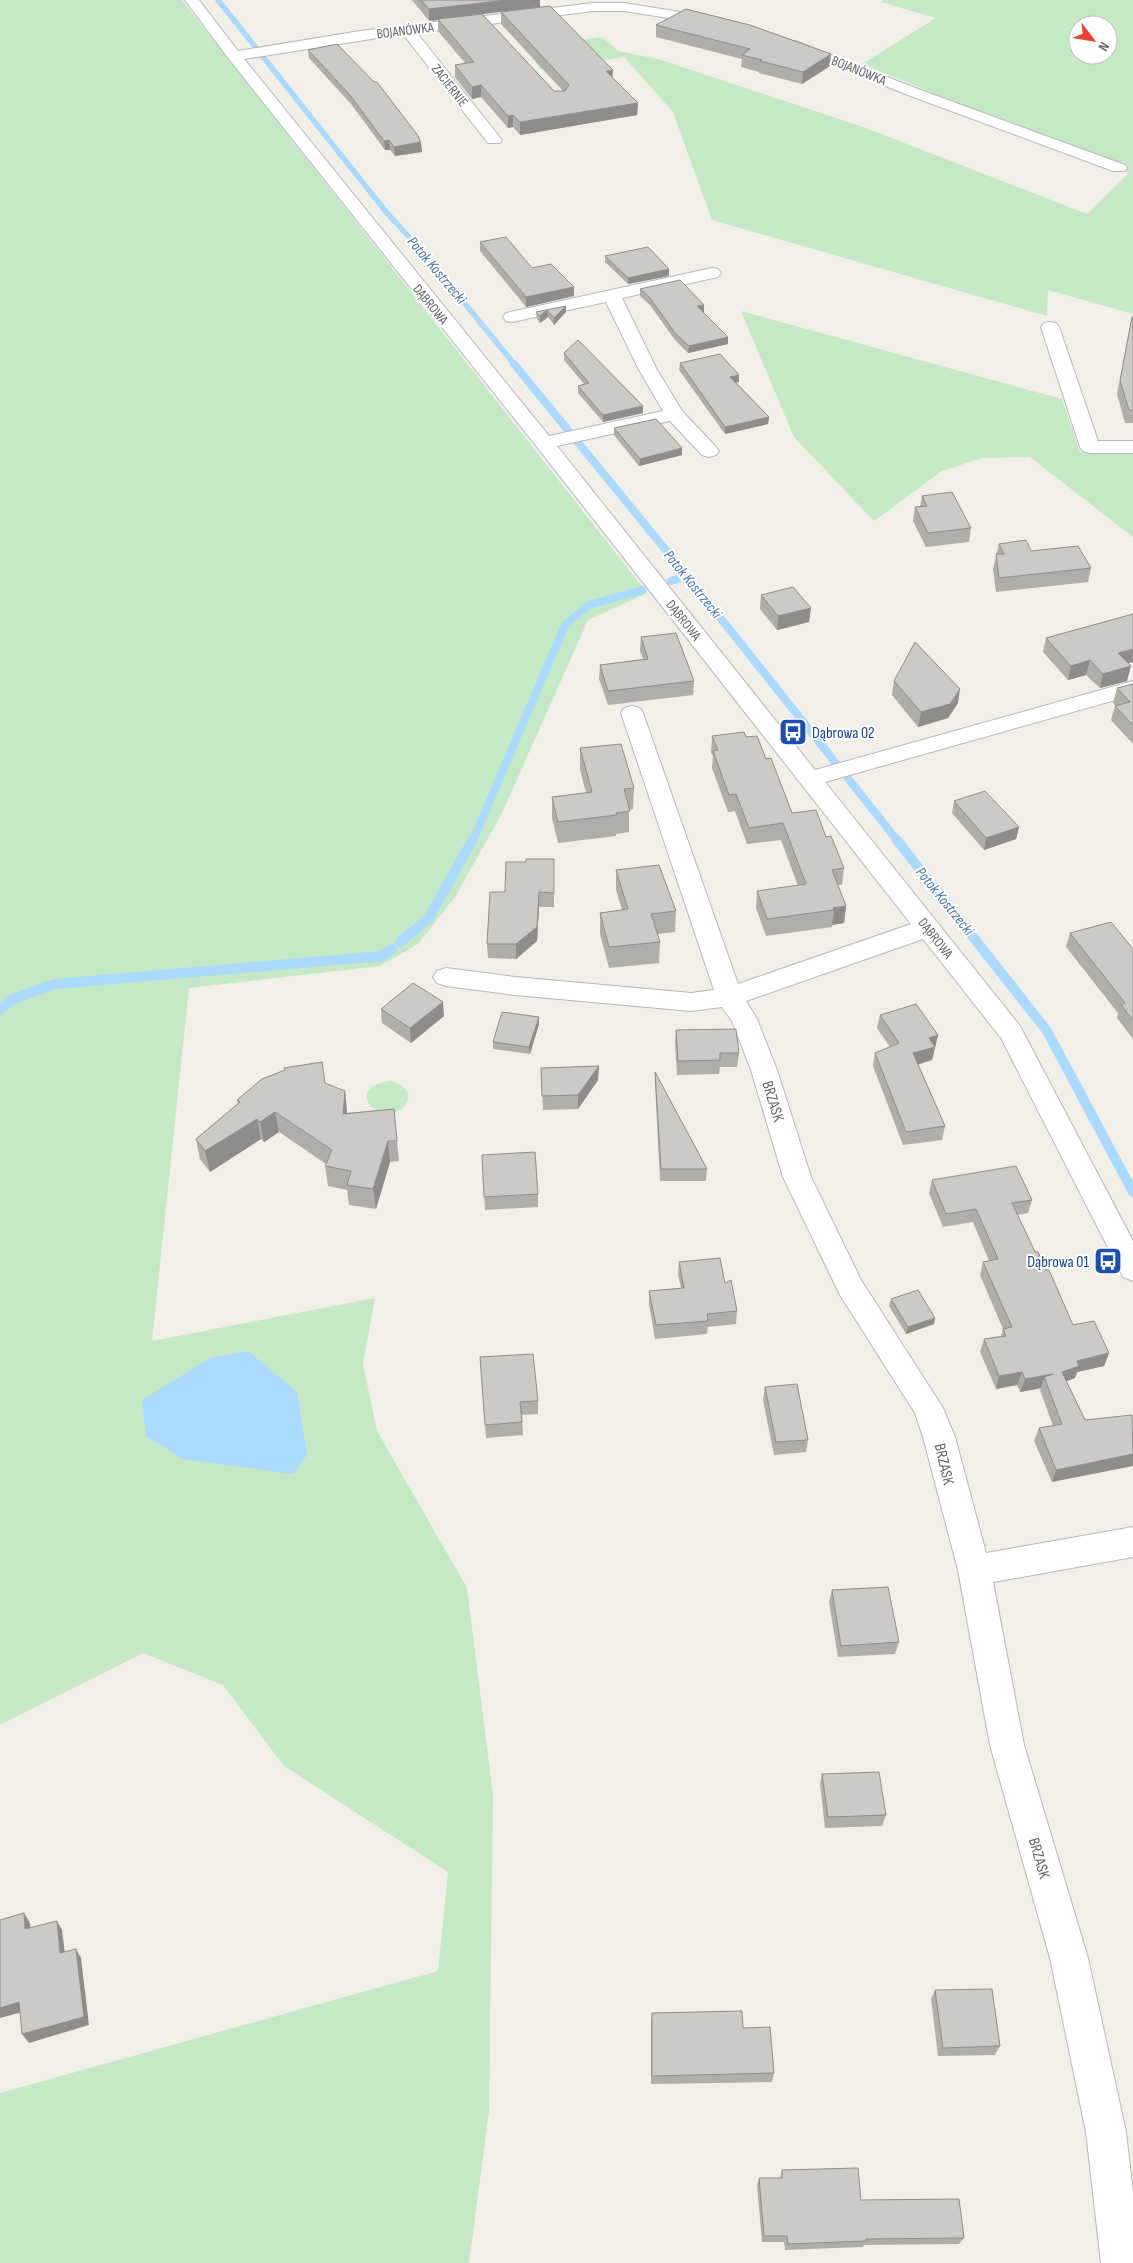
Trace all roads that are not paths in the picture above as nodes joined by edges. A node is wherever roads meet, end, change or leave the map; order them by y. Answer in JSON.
{"nodes":[{"id":1,"x":192,"y":0,"type":"edge"},
{"id":2,"x":526,"y":0,"type":"edge"},
{"id":3,"x":516,"y":16,"type":"junction"},
{"id":4,"x":487,"y":20,"type":"junction"},
{"id":5,"x":731,"y":25,"type":"edge"},
{"id":6,"x":407,"y":30,"type":"junction"},
{"id":7,"x":500,"y":34,"type":"edge"},
{"id":8,"x":782,"y":40,"type":"edge"},
{"id":9,"x":241,"y":55,"type":"junction"},
{"id":10,"x":494,"y":140,"type":"dead end"},
{"id":11,"x":1119,"y":168,"type":"dead end"},
{"id":12,"x":712,"y":273,"type":"dead end"},
{"id":13,"x":612,"y":296,"type":"junction"},
{"id":14,"x":512,"y":317,"type":"dead end"},
{"id":15,"x":1050,"y":327,"type":"dead end"},
{"id":16,"x":674,"y":414,"type":"junction"},
{"id":17,"x":552,"y":442,"type":"junction"},
{"id":18,"x":1133,"y":447,"type":"edge"},
{"id":19,"x":709,"y":451,"type":"dead end"},
{"id":20,"x":1133,"y":688,"type":"edge"},
{"id":21,"x":632,"y":713,"type":"dead end"},
{"id":22,"x":820,"y":776,"type":"junction"},
{"id":23,"x":928,"y":928,"type":"junction"},
{"id":24,"x":446,"y":977,"type":"dead end"},
{"id":25,"x":729,"y":997,"type":"junction"},
{"id":26,"x":1133,"y":1269,"type":"edge"},
{"id":27,"x":1133,"y":1542,"type":"edge"},
{"id":28,"x":974,"y":1570,"type":"junction"},
{"id":29,"x":1121,"y":2263,"type":"edge"}],
"edges":[{"from":1,"to":9,"type":"street","name":"DĄBROWA"},
{"from":2,"to":3,"type":"street"},
{"from":3,"to":4,"type":"street","name":"BOJANÓWKA"},
{"from":3,"to":5,"type":"street","name":"BOJANÓWKA"},
{"from":4,"to":6,"type":"street","name":"BOJANÓWKA"},
{"from":4,"to":7,"type":"street"},
{"from":6,"to":9,"type":"street","name":"BOJANÓWKA"},
{"from":6,"to":10,"type":"street","name":"ZACIERNIE"},
{"from":8,"to":11,"type":"street","name":"BOJANÓWKA"},
{"from":9,"to":17,"type":"street","name":"DĄBROWA"},
{"from":12,"to":13,"type":"street"},
{"from":13,"to":14,"type":"street"},
{"from":13,"to":16,"type":"street"},
{"from":15,"to":18,"type":"street"},
{"from":16,"to":17,"type":"street"},
{"from":16,"to":19,"type":"street"},
{"from":17,"to":22,"type":"street","name":"DĄBROWA"},
{"from":20,"to":22,"type":"street"},
{"from":21,"to":25,"type":"street","name":"BRZASK"},
{"from":22,"to":23,"type":"street","name":"DĄBROWA"},
{"from":23,"to":25,"type":"street"},
{"from":23,"to":26,"type":"street","name":"DĄBROWA"},
{"from":24,"to":25,"type":"street"},
{"from":25,"to":28,"type":"street","name":"BRZASK"},
{"from":27,"to":28,"type":"street"},
{"from":28,"to":29,"type":"street","name":"BRZASK"}]}
